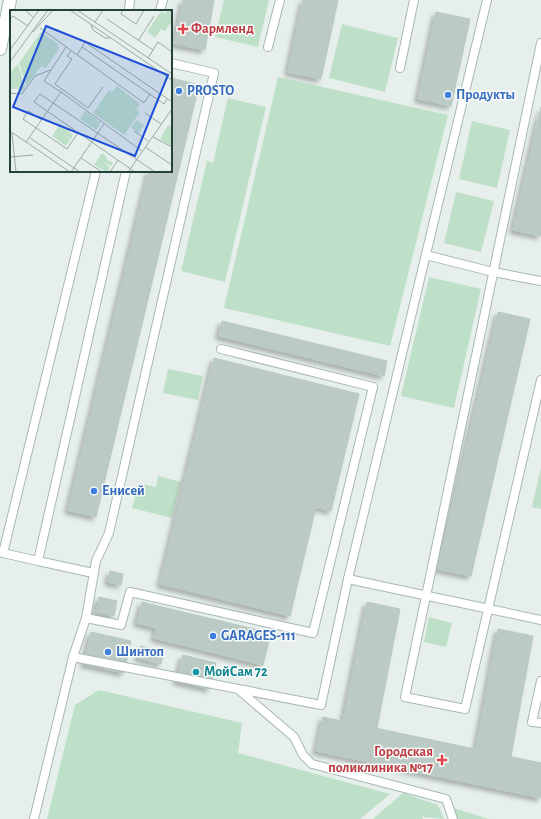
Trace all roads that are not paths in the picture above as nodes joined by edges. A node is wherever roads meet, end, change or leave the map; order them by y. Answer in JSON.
{"nodes":[{"id":1,"x":10,"y":0,"type":"edge"},
{"id":2,"x":130,"y":0,"type":"edge"},
{"id":3,"x":163,"y":0,"type":"edge"},
{"id":4,"x":280,"y":0,"type":"edge"},
{"id":5,"x":414,"y":0,"type":"edge"},
{"id":6,"x":487,"y":0,"type":"edge"},
{"id":7,"x":129,"y":10,"type":"edge"},
{"id":8,"x":160,"y":10,"type":"edge"},
{"id":9,"x":541,"y":43,"type":"edge"},
{"id":10,"x":268,"y":47,"type":"dead end"},
{"id":11,"x":0,"y":49,"type":"edge"},
{"id":12,"x":172,"y":63,"type":"edge"},
{"id":13,"x":400,"y":68,"type":"dead end"},
{"id":14,"x":96,"y":172,"type":"edge"},
{"id":15,"x":126,"y":172,"type":"edge"},
{"id":16,"x":426,"y":255,"type":"junction"},
{"id":17,"x":493,"y":272,"type":"junction"},
{"id":18,"x":541,"y":281,"type":"edge"},
{"id":19,"x":221,"y":349,"type":"dead end"},
{"id":20,"x":541,"y":384,"type":"edge"},
{"id":21,"x":38,"y":561,"type":"junction"},
{"id":22,"x":93,"y":573,"type":"junction"},
{"id":23,"x":348,"y":579,"type":"junction"},
{"id":24,"x":425,"y":596,"type":"junction"},
{"id":25,"x":489,"y":609,"type":"junction"},
{"id":26,"x":86,"y":618,"type":"junction"},
{"id":27,"x":541,"y":620,"type":"edge"},
{"id":28,"x":73,"y":657,"type":"junction"},
{"id":29,"x":541,"y":681,"type":"edge"},
{"id":30,"x":238,"y":689,"type":"junction"},
{"id":31,"x":541,"y":723,"type":"edge"},
{"id":32,"x":34,"y":819,"type":"edge"},
{"id":33,"x":453,"y":819,"type":"edge"}],
"edges":[{"from":1,"to":11,"type":"main road"},
{"from":2,"to":7,"type":"lane"},
{"from":3,"to":8,"type":"lane"},
{"from":4,"to":10,"type":"lane"},
{"from":5,"to":13,"type":"lane"},
{"from":6,"to":16,"type":"lane"},
{"from":9,"to":17,"type":"lane"},
{"from":12,"to":22,"type":"lane"},
{"from":14,"to":21,"type":"lane"},
{"from":15,"to":21,"type":"lane"},
{"from":16,"to":17,"type":"lane"},
{"from":16,"to":23,"type":"lane"},
{"from":17,"to":18,"type":"lane"},
{"from":17,"to":24,"type":"lane"},
{"from":19,"to":26,"type":"lane"},
{"from":20,"to":25,"type":"lane"},
{"from":21,"to":22,"type":"lane"},
{"from":22,"to":26,"type":"lane"},
{"from":23,"to":24,"type":"lane"},
{"from":23,"to":30,"type":"lane"},
{"from":24,"to":25,"type":"lane"},
{"from":24,"to":25,"type":"lane"},
{"from":25,"to":27,"type":"lane"},
{"from":26,"to":28,"type":"lane"},
{"from":28,"to":30,"type":"lane"},
{"from":28,"to":32,"type":"lane"},
{"from":29,"to":31,"type":"lane"},
{"from":30,"to":33,"type":"lane"}]}
